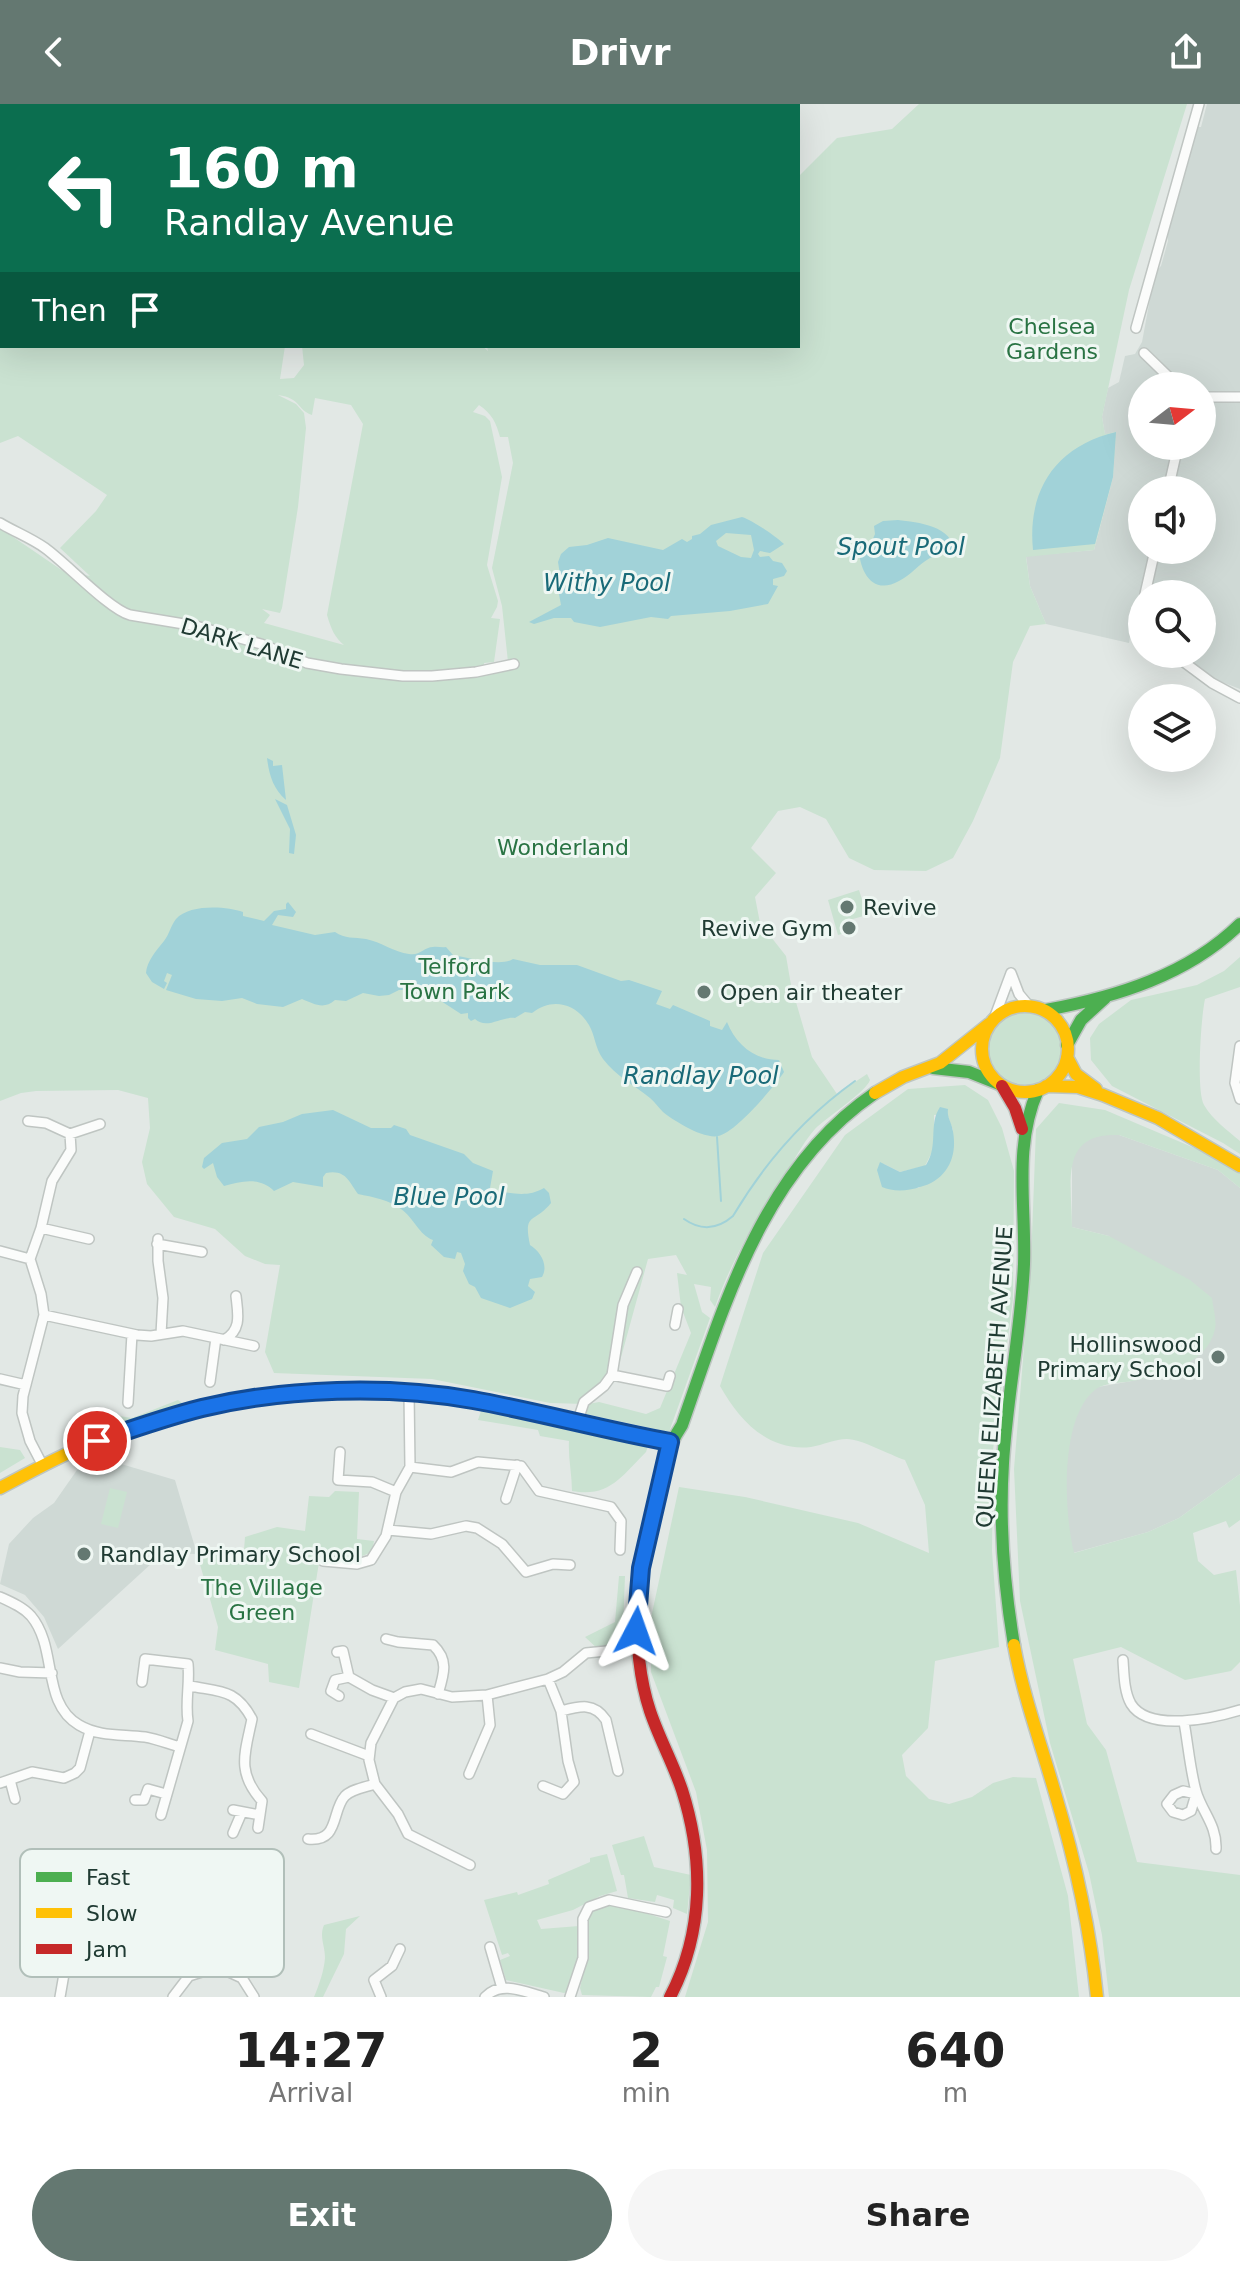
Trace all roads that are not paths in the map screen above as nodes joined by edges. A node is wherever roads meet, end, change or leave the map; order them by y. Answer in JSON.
{"nodes":[{"id":1,"x":1199,"y":104,"type":"edge"},
{"id":2,"x":1143,"y":302,"type":"junction"},
{"id":3,"x":1155,"y":305,"type":"dead end"},
{"id":4,"x":1136,"y":328,"type":"dead end"},
{"id":5,"x":1144,"y":353,"type":"dead end"},
{"id":6,"x":1164,"y":372,"type":"edge"},
{"id":7,"x":1216,"y":397,"type":"edge"},
{"id":8,"x":1240,"y":397,"type":"edge"},
{"id":9,"x":0,"y":523,"type":"edge"},
{"id":10,"x":514,"y":664,"type":"dead end"},
{"id":11,"x":1192,"y":668,"type":"edge"},
{"id":12,"x":1240,"y":698,"type":"edge"},
{"id":13,"x":1240,"y":924,"type":"edge"},
{"id":14,"x":1107,"y":997,"type":"junction"},
{"id":15,"x":1029,"y":1006,"type":"junction"},
{"id":16,"x":1046,"y":1010,"type":"junction"},
{"id":17,"x":992,"y":1020,"type":"junction"},
{"id":18,"x":1240,"y":1046,"type":"edge"},
{"id":19,"x":1067,"y":1051,"type":"junction"},
{"id":20,"x":933,"y":1068,"type":"junction"},
{"id":21,"x":1000,"y":1085,"type":"junction"},
{"id":22,"x":1042,"y":1088,"type":"junction"},
{"id":23,"x":1103,"y":1095,"type":"junction"},
{"id":24,"x":1240,"y":1099,"type":"edge"},
{"id":25,"x":28,"y":1121,"type":"dead end"},
{"id":26,"x":100,"y":1124,"type":"dead end"},
{"id":27,"x":1023,"y":1133,"type":"junction"},
{"id":28,"x":70,"y":1134,"type":"junction"},
{"id":29,"x":1240,"y":1166,"type":"edge"},
{"id":30,"x":41,"y":1228,"type":"junction"},
{"id":31,"x":89,"y":1239,"type":"dead end"},
{"id":32,"x":0,"y":1251,"type":"edge"},
{"id":33,"x":202,"y":1252,"type":"dead end"},
{"id":34,"x":30,"y":1259,"type":"junction"},
{"id":35,"x":637,"y":1272,"type":"dead end"},
{"id":36,"x":236,"y":1296,"type":"dead end"},
{"id":37,"x":678,"y":1309,"type":"dead end"},
{"id":38,"x":44,"y":1315,"type":"junction"},
{"id":39,"x":675,"y":1325,"type":"dead end"},
{"id":40,"x":132,"y":1334,"type":"junction"},
{"id":41,"x":161,"y":1334,"type":"junction"},
{"id":42,"x":220,"y":1339,"type":"junction"},
{"id":43,"x":254,"y":1346,"type":"dead end"},
{"id":44,"x":612,"y":1375,"type":"junction"},
{"id":45,"x":0,"y":1379,"type":"edge"},
{"id":46,"x":210,"y":1382,"type":"dead end"},
{"id":47,"x":26,"y":1385,"type":"junction"},
{"id":48,"x":667,"y":1386,"type":"dead end"},
{"id":49,"x":409,"y":1393,"type":"junction"},
{"id":50,"x":128,"y":1403,"type":"dead end"},
{"id":51,"x":577,"y":1423,"type":"junction"},
{"id":52,"x":670,"y":1442,"type":"junction"},
{"id":53,"x":340,"y":1452,"type":"dead end"},
{"id":54,"x":517,"y":1465,"type":"junction"},
{"id":55,"x":43,"y":1466,"type":"junction"},
{"id":56,"x":410,"y":1467,"type":"junction"},
{"id":57,"x":0,"y":1488,"type":"edge"},
{"id":58,"x":396,"y":1492,"type":"junction"},
{"id":59,"x":506,"y":1499,"type":"dead end"},
{"id":60,"x":388,"y":1530,"type":"junction"},
{"id":61,"x":620,"y":1550,"type":"dead end"},
{"id":62,"x":323,"y":1561,"type":"dead end"},
{"id":63,"x":570,"y":1565,"type":"dead end"},
{"id":64,"x":0,"y":1597,"type":"edge"},
{"id":65,"x":386,"y":1639,"type":"dead end"},
{"id":66,"x":637,"y":1648,"type":"junction"},
{"id":67,"x":337,"y":1652,"type":"dead end"},
{"id":68,"x":1123,"y":1660,"type":"dead end"},
{"id":69,"x":0,"y":1668,"type":"edge"},
{"id":70,"x":52,"y":1673,"type":"junction"},
{"id":71,"x":349,"y":1677,"type":"junction"},
{"id":72,"x":548,"y":1679,"type":"junction"},
{"id":73,"x":142,"y":1682,"type":"dead end"},
{"id":74,"x":190,"y":1686,"type":"junction"},
{"id":75,"x":438,"y":1694,"type":"junction"},
{"id":76,"x":487,"y":1695,"type":"junction"},
{"id":77,"x":339,"y":1696,"type":"dead end"},
{"id":78,"x":394,"y":1698,"type":"junction"},
{"id":79,"x":1240,"y":1710,"type":"edge"},
{"id":80,"x":561,"y":1711,"type":"junction"},
{"id":81,"x":1184,"y":1722,"type":"junction"},
{"id":82,"x":90,"y":1731,"type":"junction"},
{"id":83,"x":311,"y":1734,"type":"dead end"},
{"id":84,"x":180,"y":1747,"type":"junction"},
{"id":85,"x":369,"y":1756,"type":"junction"},
{"id":86,"x":618,"y":1771,"type":"dead end"},
{"id":87,"x":469,"y":1774,"type":"dead end"},
{"id":88,"x":5,"y":1782,"type":"edge"},
{"id":89,"x":375,"y":1784,"type":"junction"},
{"id":90,"x":543,"y":1786,"type":"dead end"},
{"id":91,"x":166,"y":1794,"type":"junction"},
{"id":92,"x":1196,"y":1794,"type":"junction"},
{"id":93,"x":15,"y":1799,"type":"dead end"},
{"id":94,"x":135,"y":1800,"type":"dead end"},
{"id":95,"x":1153,"y":1804,"type":"dead end"},
{"id":96,"x":1167,"y":1804,"type":"junction"},
{"id":97,"x":161,"y":1815,"type":"dead end"},
{"id":98,"x":260,"y":1815,"type":"junction"},
{"id":99,"x":258,"y":1828,"type":"dead end"},
{"id":100,"x":233,"y":1833,"type":"dead end"},
{"id":101,"x":308,"y":1839,"type":"dead end"},
{"id":102,"x":1216,"y":1849,"type":"dead end"},
{"id":103,"x":470,"y":1865,"type":"dead end"},
{"id":104,"x":666,"y":1912,"type":"dead end"},
{"id":105,"x":490,"y":1947,"type":"dead end"},
{"id":106,"x":400,"y":1949,"type":"dead end"},
{"id":107,"x":63,"y":1977,"type":"edge"},
{"id":108,"x":188,"y":1977,"type":"edge"},
{"id":109,"x":242,"y":1978,"type":"edge"},
{"id":110,"x":502,"y":1988,"type":"junction"},
{"id":111,"x":60,"y":1997,"type":"edge"},
{"id":112,"x":173,"y":1997,"type":"edge"},
{"id":113,"x":254,"y":1997,"type":"edge"},
{"id":114,"x":381,"y":1997,"type":"edge"},
{"id":115,"x":485,"y":1997,"type":"edge"},
{"id":116,"x":544,"y":1997,"type":"edge"},
{"id":117,"x":570,"y":1997,"type":"edge"},
{"id":118,"x":670,"y":1997,"type":"edge"},
{"id":119,"x":1097,"y":1997,"type":"edge"}],
"edges":[{"from":1,"to":2,"type":"street"},
{"from":2,"to":3,"type":"street"},
{"from":2,"to":4,"type":"street"},
{"from":5,"to":6,"type":"street"},
{"from":7,"to":8,"type":"street"},
{"from":9,"to":10,"type":"street","name":"DARK LANE"},
{"from":11,"to":12,"type":"street"},
{"from":13,"to":14,"type":"street"},
{"from":14,"to":16,"type":"street"},
{"from":14,"to":19,"type":"street"},
{"from":15,"to":16,"type":"street"},
{"from":15,"to":17,"type":"street"},
{"from":15,"to":17,"type":"street"},
{"from":16,"to":19,"type":"street"},
{"from":17,"to":20,"type":"street"},
{"from":17,"to":21,"type":"street"},
{"from":18,"to":24,"type":"street"},
{"from":19,"to":22,"type":"street"},
{"from":19,"to":23,"type":"street"},
{"from":20,"to":21,"type":"street"},
{"from":20,"to":52,"type":"street"},
{"from":21,"to":22,"type":"street"},
{"from":21,"to":27,"type":"street","name":"QUEEN ELIZABETH AVENUE"},
{"from":22,"to":23,"type":"street"},
{"from":22,"to":27,"type":"street","name":"QUEEN ELIZABETH AVENUE"},
{"from":23,"to":29,"type":"street"},
{"from":25,"to":28,"type":"street"},
{"from":26,"to":28,"type":"street"},
{"from":27,"to":119,"type":"street","name":"QUEEN ELIZABETH AVENUE"},
{"from":28,"to":30,"type":"street"},
{"from":30,"to":31,"type":"street"},
{"from":30,"to":34,"type":"street"},
{"from":32,"to":34,"type":"street"},
{"from":33,"to":41,"type":"street"},
{"from":34,"to":38,"type":"street"},
{"from":35,"to":44,"type":"street"},
{"from":36,"to":42,"type":"street"},
{"from":37,"to":39,"type":"street"},
{"from":38,"to":40,"type":"street"},
{"from":38,"to":47,"type":"street"},
{"from":40,"to":41,"type":"street"},
{"from":40,"to":50,"type":"street"},
{"from":41,"to":42,"type":"street"},
{"from":42,"to":43,"type":"street"},
{"from":42,"to":46,"type":"street"},
{"from":44,"to":48,"type":"street"},
{"from":44,"to":51,"type":"street"},
{"from":45,"to":47,"type":"street"},
{"from":47,"to":55,"type":"street"},
{"from":49,"to":51,"type":"street"},
{"from":49,"to":55,"type":"street"},
{"from":49,"to":56,"type":"street"},
{"from":51,"to":52,"type":"street"},
{"from":52,"to":66,"type":"street"},
{"from":53,"to":58,"type":"street"},
{"from":54,"to":56,"type":"street"},
{"from":54,"to":59,"type":"street"},
{"from":54,"to":61,"type":"street"},
{"from":55,"to":57,"type":"street"},
{"from":56,"to":58,"type":"street"},
{"from":58,"to":60,"type":"street"},
{"from":60,"to":62,"type":"street"},
{"from":60,"to":63,"type":"street"},
{"from":64,"to":70,"type":"street"},
{"from":65,"to":75,"type":"street"},
{"from":66,"to":72,"type":"street"},
{"from":66,"to":118,"type":"street"},
{"from":67,"to":71,"type":"street"},
{"from":68,"to":81,"type":"street"},
{"from":69,"to":70,"type":"street"},
{"from":70,"to":82,"type":"street"},
{"from":71,"to":77,"type":"street"},
{"from":71,"to":78,"type":"street"},
{"from":72,"to":76,"type":"street"},
{"from":72,"to":80,"type":"street"},
{"from":73,"to":74,"type":"street"},
{"from":74,"to":84,"type":"street"},
{"from":74,"to":98,"type":"street"},
{"from":75,"to":76,"type":"street"},
{"from":75,"to":78,"type":"street"},
{"from":76,"to":87,"type":"street"},
{"from":78,"to":85,"type":"street"},
{"from":79,"to":81,"type":"street"},
{"from":80,"to":86,"type":"street"},
{"from":80,"to":90,"type":"street"},
{"from":81,"to":92,"type":"street"},
{"from":82,"to":84,"type":"street"},
{"from":82,"to":88,"type":"street"},
{"from":83,"to":85,"type":"street"},
{"from":84,"to":91,"type":"street"},
{"from":85,"to":89,"type":"street"},
{"from":88,"to":93,"type":"street"},
{"from":89,"to":101,"type":"street"},
{"from":89,"to":103,"type":"street"},
{"from":91,"to":94,"type":"street"},
{"from":91,"to":97,"type":"street"},
{"from":92,"to":96,"type":"street"},
{"from":92,"to":96,"type":"street"},
{"from":92,"to":102,"type":"street"},
{"from":95,"to":96,"type":"street"},
{"from":98,"to":99,"type":"street"},
{"from":98,"to":100,"type":"street"},
{"from":104,"to":117,"type":"street"},
{"from":105,"to":110,"type":"street"},
{"from":106,"to":114,"type":"street"},
{"from":107,"to":111,"type":"street"},
{"from":108,"to":112,"type":"street"},
{"from":109,"to":113,"type":"street"},
{"from":110,"to":115,"type":"street"},
{"from":110,"to":116,"type":"street"}]}
